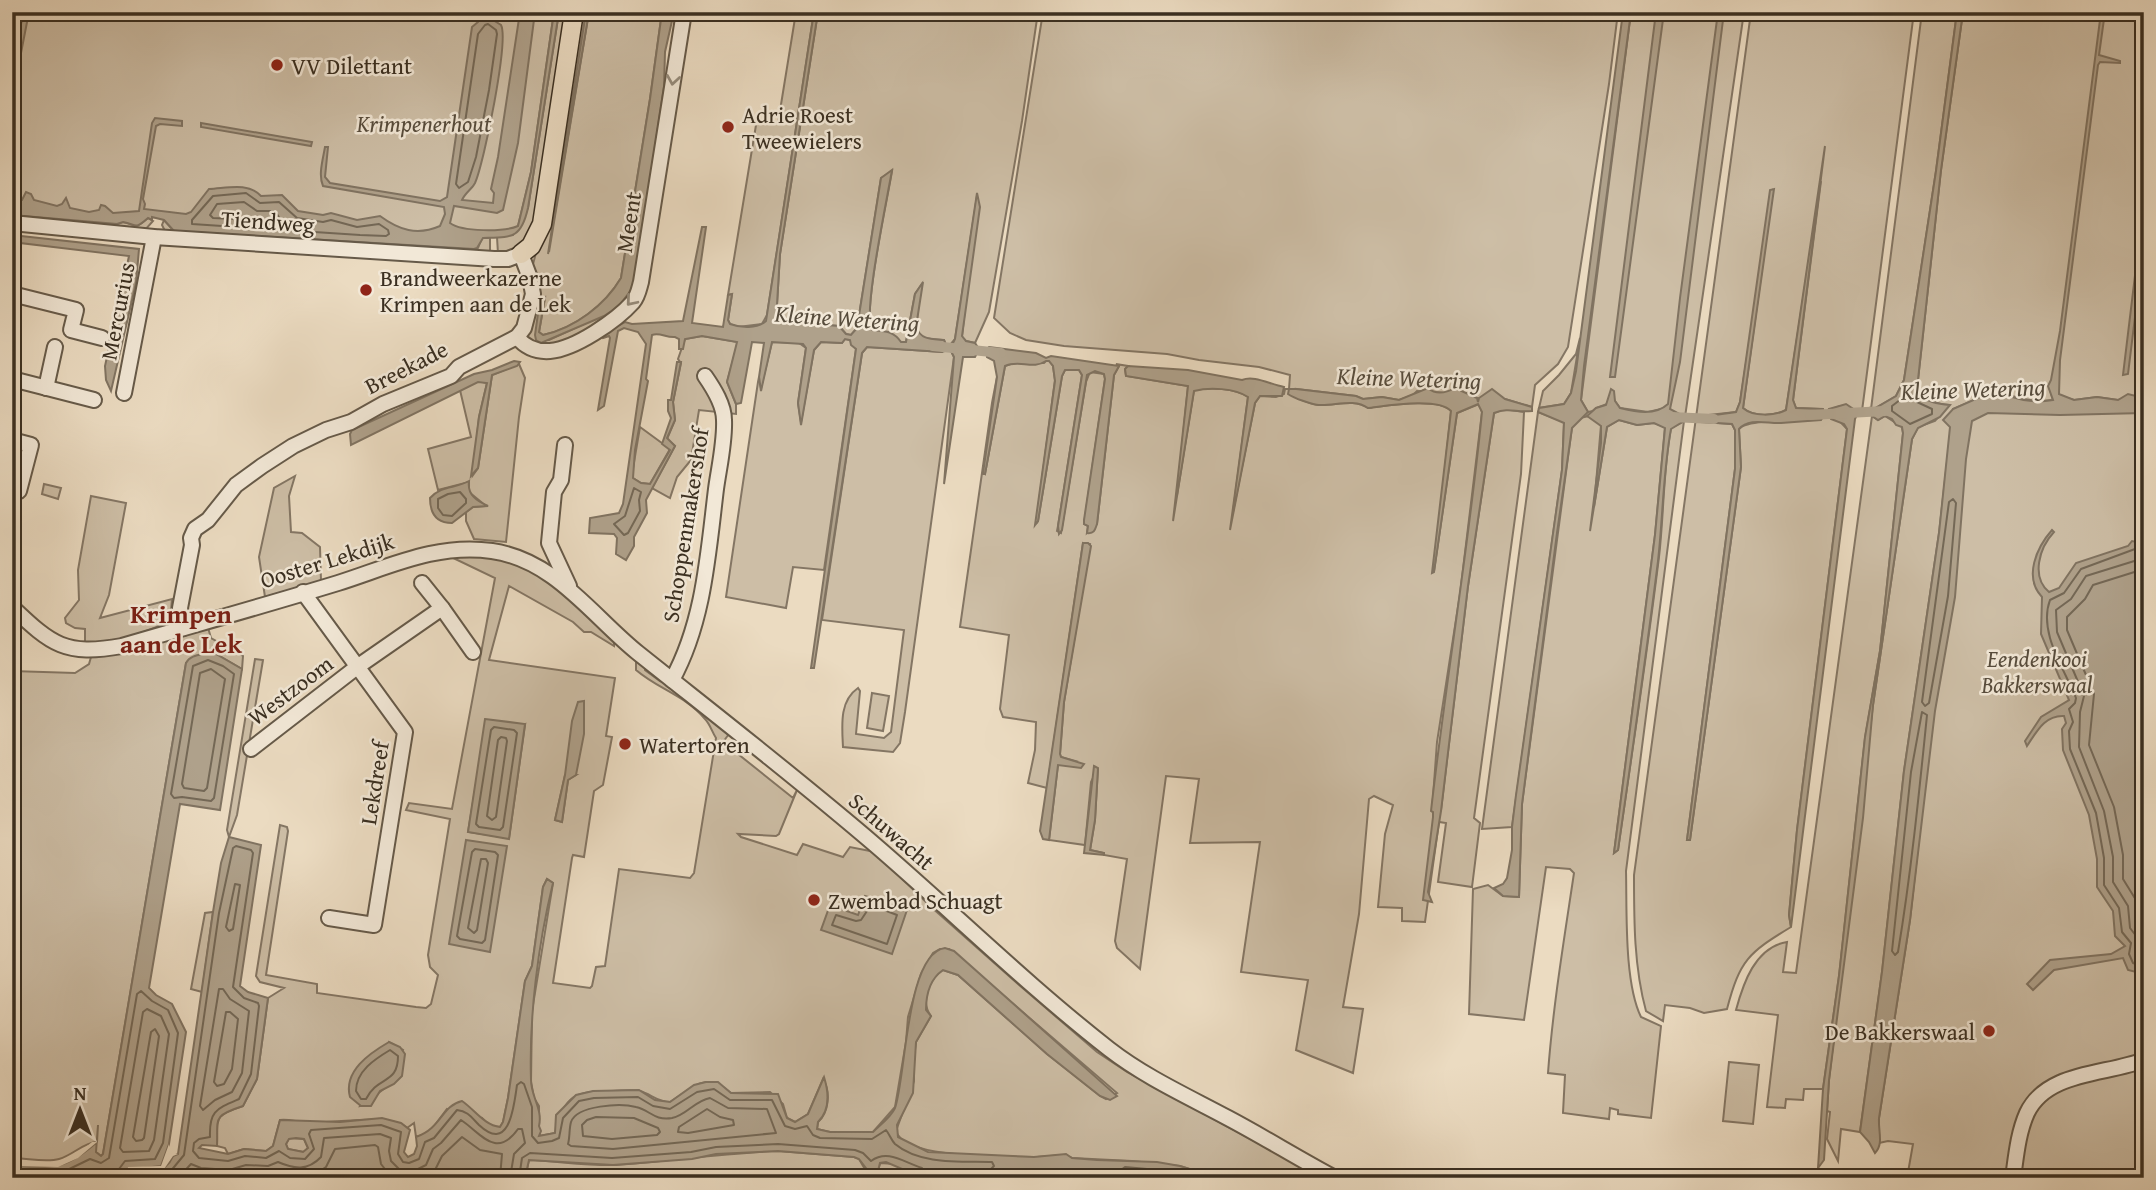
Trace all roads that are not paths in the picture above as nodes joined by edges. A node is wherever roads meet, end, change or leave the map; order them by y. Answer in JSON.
{"nodes":[{"id":1,"x":574,"y":12,"type":"edge"},
{"id":2,"x":684,"y":12,"type":"edge"},
{"id":3,"x":12,"y":223,"type":"edge"},
{"id":4,"x":154,"y":237,"type":"junction"},
{"id":5,"x":520,"y":254,"type":"junction"},
{"id":6,"x":12,"y":294,"type":"edge"},
{"id":7,"x":517,"y":337,"type":"junction"},
{"id":8,"x":102,"y":338,"type":"dead end"},
{"id":9,"x":55,"y":347,"type":"dead end"},
{"id":10,"x":705,"y":376,"type":"dead end"},
{"id":11,"x":12,"y":379,"type":"edge"},
{"id":12,"x":46,"y":388,"type":"junction"},
{"id":13,"x":124,"y":393,"type":"dead end"},
{"id":14,"x":94,"y":400,"type":"dead end"},
{"id":15,"x":12,"y":440,"type":"edge"},
{"id":16,"x":565,"y":445,"type":"dead end"},
{"id":17,"x":12,"y":489,"type":"edge"},
{"id":18,"x":508,"y":555,"type":"joint"},
{"id":19,"x":422,"y":583,"type":"dead end"},
{"id":20,"x":571,"y":591,"type":"junction"},
{"id":21,"x":303,"y":592,"type":"junction"},
{"id":22,"x":12,"y":607,"type":"edge"},
{"id":23,"x":442,"y":608,"type":"junction"},
{"id":24,"x":183,"y":628,"type":"junction"},
{"id":25,"x":473,"y":652,"type":"dead end"},
{"id":26,"x":357,"y":667,"type":"junction"},
{"id":27,"x":672,"y":680,"type":"junction"},
{"id":28,"x":251,"y":749,"type":"dead end"},
{"id":29,"x":329,"y":918,"type":"dead end"},
{"id":30,"x":2144,"y":1060,"type":"edge"},
{"id":31,"x":1335,"y":1178,"type":"edge"},
{"id":32,"x":2013,"y":1178,"type":"edge"}],
"edges":[{"from":1,"to":5,"type":"main road"},
{"from":2,"to":7,"type":"street","name":"Meent","one_way":true},
{"from":3,"to":4,"type":"street","name":"Tiendweg"},
{"from":4,"to":5,"type":"street","name":"Tiendweg"},
{"from":4,"to":13,"type":"street","name":"Mercurius"},
{"from":5,"to":7,"type":"street"},
{"from":6,"to":8,"type":"street"},
{"from":7,"to":24,"type":"street","name":"Breekade"},
{"from":9,"to":12,"type":"street"},
{"from":10,"to":27,"type":"street","name":"Schoppenmakershof"},
{"from":11,"to":12,"type":"street"},
{"from":12,"to":14,"type":"street"},
{"from":15,"to":17,"type":"street"},
{"from":16,"to":20,"type":"street","name":"Schuwacht"},
{"from":18,"to":20,"type":"street","name":"Schuwacht"},
{"from":18,"to":21,"type":"street","name":"Ooster Lekdijk"},
{"from":19,"to":23,"type":"street"},
{"from":20,"to":27,"type":"street","name":"Schuwacht"},
{"from":21,"to":24,"type":"street","name":"Ooster Lekdijk"},
{"from":21,"to":26,"type":"street","name":"Lekdreef"},
{"from":22,"to":24,"type":"street","name":"Ooster Lekdijk"},
{"from":23,"to":25,"type":"street"},
{"from":23,"to":26,"type":"street","name":"Westzoom"},
{"from":26,"to":28,"type":"street","name":"Westzoom"},
{"from":26,"to":29,"type":"street","name":"Lekdreef"},
{"from":27,"to":31,"type":"street","name":"Schuwacht"},
{"from":30,"to":32,"type":"street"}]}
